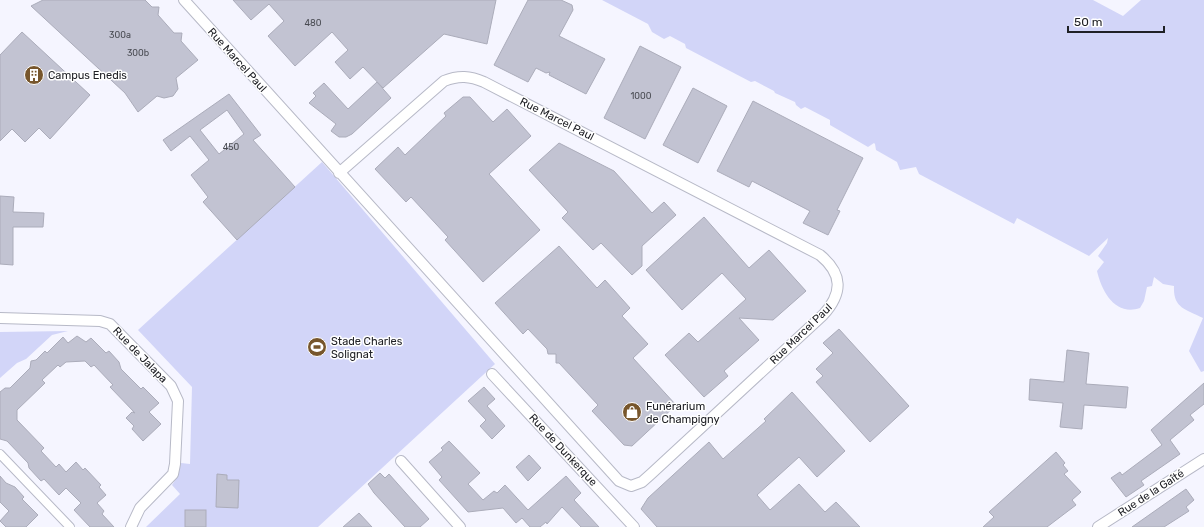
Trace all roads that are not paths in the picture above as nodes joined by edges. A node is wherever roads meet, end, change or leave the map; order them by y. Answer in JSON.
{"nodes":[{"id":1,"x":184,"y":0,"type":"edge"},
{"id":2,"x":339,"y":173,"type":"junction"},
{"id":3,"x":0,"y":318,"type":"edge"},
{"id":4,"x":492,"y":374,"type":"dead end"},
{"id":5,"x":0,"y":454,"type":"edge"},
{"id":6,"x":1204,"y":458,"type":"edge"},
{"id":7,"x":401,"y":462,"type":"dead end"},
{"id":8,"x":70,"y":527,"type":"edge"},
{"id":9,"x":131,"y":527,"type":"edge"},
{"id":10,"x":460,"y":527,"type":"edge"},
{"id":11,"x":634,"y":527,"type":"edge"},
{"id":12,"x":1098,"y":527,"type":"edge"}],
"edges":[{"from":1,"to":2,"type":"street","name":"Rue Marcel Paul"},
{"from":2,"to":2,"type":"street","name":"Rue Marcel Paul"},
{"from":3,"to":9,"type":"street","name":"Rue de Jalapa"},
{"from":4,"to":11,"type":"street","name":"Rue de Dunkerque"},
{"from":5,"to":8,"type":"street"},
{"from":6,"to":12,"type":"street","name":"Rue de la Gaîté"},
{"from":7,"to":10,"type":"street"}]}
